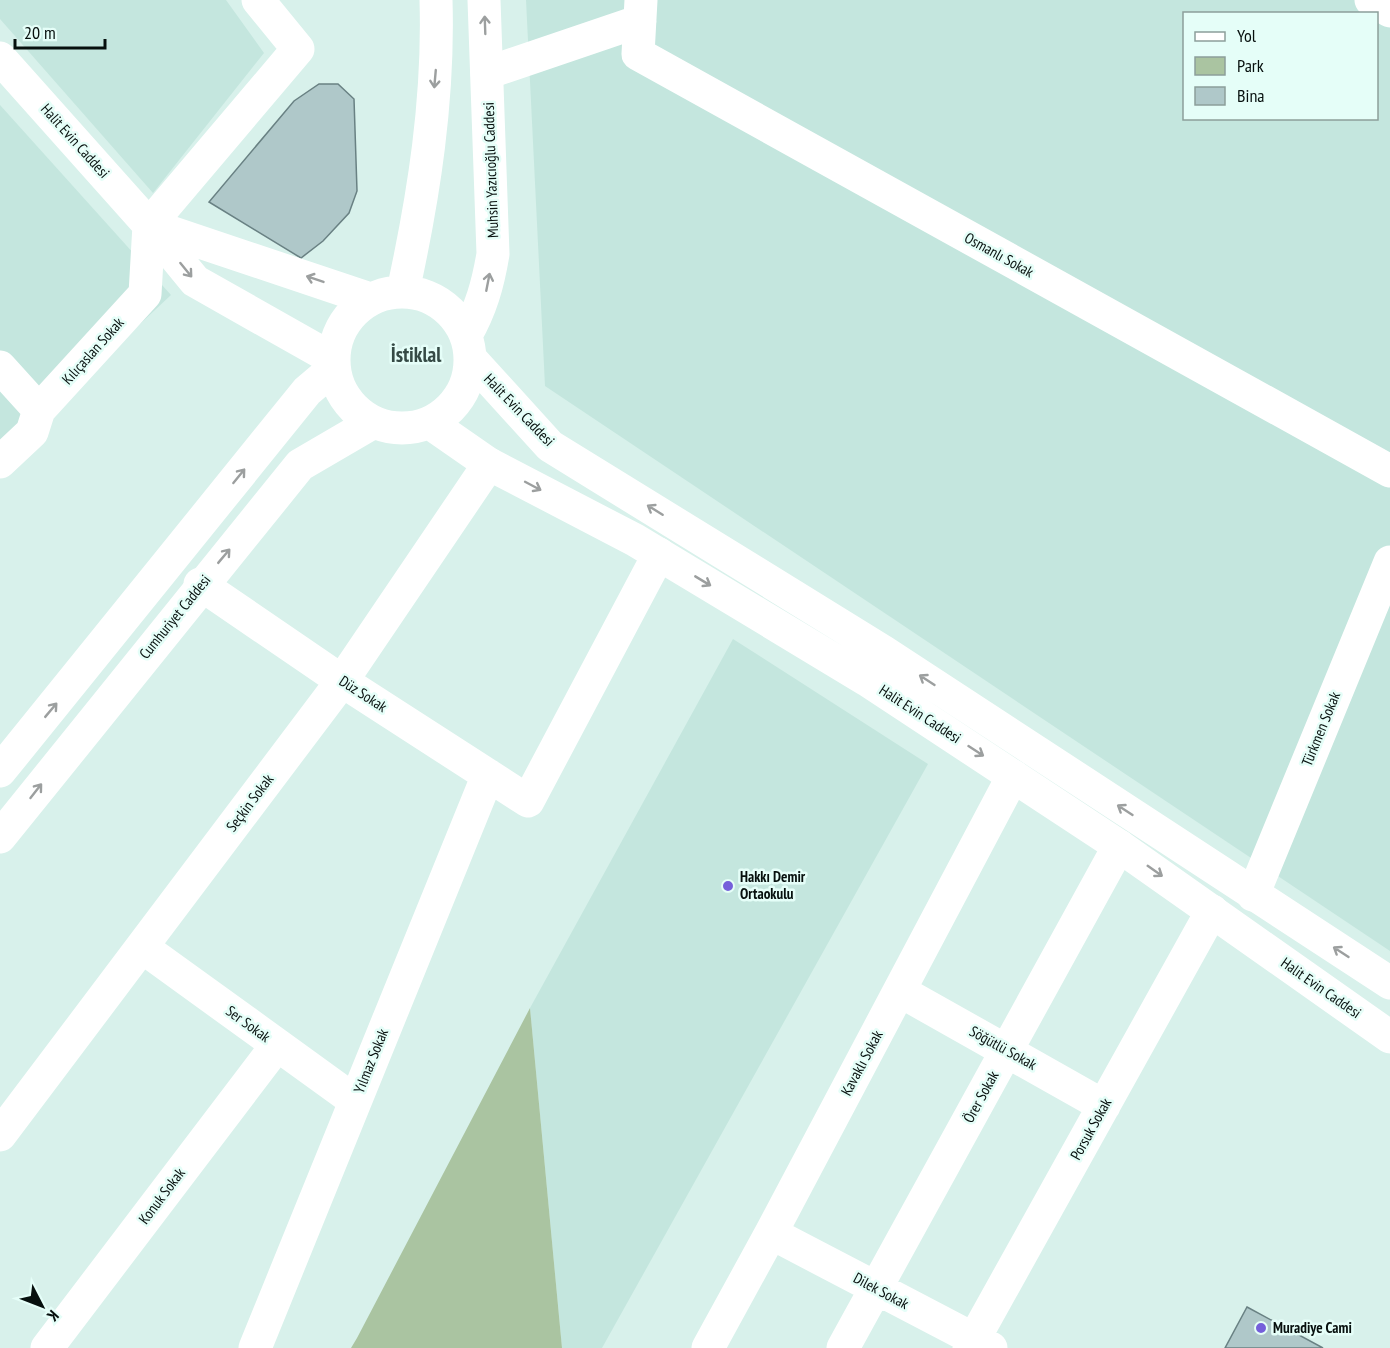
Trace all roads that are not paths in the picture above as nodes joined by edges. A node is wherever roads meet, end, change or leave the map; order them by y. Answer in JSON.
{"nodes":[{"id":1,"x":258,"y":0,"type":"edge"},
{"id":2,"x":436,"y":0,"type":"edge"},
{"id":3,"x":484,"y":0,"type":"edge"},
{"id":4,"x":1371,"y":0,"type":"edge"},
{"id":5,"x":640,"y":10,"type":"edge"},
{"id":6,"x":1390,"y":11,"type":"edge"},
{"id":7,"x":0,"y":58,"type":"edge"},
{"id":8,"x":487,"y":73,"type":"junction"},
{"id":9,"x":149,"y":225,"type":"junction"},
{"id":10,"x":403,"y":291,"type":"junction"},
{"id":11,"x":370,"y":299,"type":"junction"},
{"id":12,"x":468,"y":347,"type":"junction"},
{"id":13,"x":333,"y":364,"type":"junction"},
{"id":14,"x":0,"y":366,"type":"edge"},
{"id":15,"x":39,"y":410,"type":"junction"},
{"id":16,"x":372,"y":423,"type":"junction"},
{"id":17,"x":430,"y":423,"type":"junction"},
{"id":18,"x":0,"y":462,"type":"edge"},
{"id":19,"x":489,"y":464,"type":"junction"},
{"id":20,"x":1390,"y":471,"type":"edge"},
{"id":21,"x":659,"y":554,"type":"junction"},
{"id":22,"x":1390,"y":562,"type":"edge"},
{"id":23,"x":200,"y":585,"type":"junction"},
{"id":24,"x":342,"y":681,"type":"junction"},
{"id":25,"x":0,"y":771,"type":"edge"},
{"id":26,"x":488,"y":775,"type":"junction"},
{"id":27,"x":1013,"y":776,"type":"junction"},
{"id":28,"x":0,"y":837,"type":"edge"},
{"id":29,"x":1119,"y":846,"type":"junction"},
{"id":30,"x":1253,"y":895,"type":"junction"},
{"id":31,"x":1225,"y":920,"type":"junction"},
{"id":32,"x":142,"y":947,"type":"junction"},
{"id":33,"x":1390,"y":983,"type":"edge"},
{"id":34,"x":900,"y":991,"type":"junction"},
{"id":35,"x":1390,"y":1037,"type":"edge"},
{"id":36,"x":277,"y":1045,"type":"junction"},
{"id":37,"x":1008,"y":1050,"type":"junction"},
{"id":38,"x":355,"y":1101,"type":"junction"},
{"id":39,"x":1104,"y":1106,"type":"junction"},
{"id":40,"x":0,"y":1135,"type":"edge"},
{"id":41,"x":771,"y":1233,"type":"junction"},
{"id":42,"x":875,"y":1288,"type":"junction"},
{"id":43,"x":978,"y":1345,"type":"edge"},
{"id":44,"x":47,"y":1348,"type":"edge"},
{"id":45,"x":255,"y":1348,"type":"edge"},
{"id":46,"x":708,"y":1348,"type":"edge"},
{"id":47,"x":843,"y":1348,"type":"edge"}],
"edges":[{"from":1,"to":9,"type":"street"},
{"from":2,"to":10,"type":"street","one_way":true},
{"from":8,"to":3,"type":"street","name":"Muhsin Yazıcıoğlu Caddesi","one_way":true},
{"from":4,"to":6,"type":"street"},
{"from":5,"to":8,"type":"street"},
{"from":5,"to":20,"type":"street","name":"Osmanlı Sokak"},
{"from":7,"to":9,"type":"street","name":"Halit Evin Caddesi"},
{"from":12,"to":8,"type":"street","name":"Muhsin Yazıcıoğlu Caddesi","one_way":true},
{"from":11,"to":9,"type":"street","name":"Halit Evin Caddesi","one_way":true},
{"from":9,"to":13,"type":"street","name":"Halit Evin Caddesi","one_way":true},
{"from":9,"to":15,"type":"street","name":"Kılıçaslan Sokak"},
{"from":10,"to":11,"type":"street"},
{"from":10,"to":12,"type":"street"},
{"from":11,"to":13,"type":"street"},
{"from":12,"to":17,"type":"street"},
{"from":30,"to":12,"type":"street","name":"Halit Evin Caddesi","one_way":true},
{"from":13,"to":16,"type":"street"},
{"from":25,"to":13,"type":"street","one_way":true},
{"from":14,"to":15,"type":"street"},
{"from":15,"to":18,"type":"street","name":"Kılıçaslan Sokak"},
{"from":16,"to":17,"type":"street"},
{"from":23,"to":16,"type":"street","name":"Cumhuriyet Caddesi","one_way":true},
{"from":17,"to":19,"type":"street","name":"Halit Evin Caddesi"},
{"from":19,"to":21,"type":"street","name":"Halit Evin Caddesi","one_way":true},
{"from":19,"to":24,"type":"street","name":"Seçkin Sokak"},
{"from":21,"to":26,"type":"street","name":"Düz Sokak"},
{"from":21,"to":27,"type":"street","name":"Halit Evin Caddesi","one_way":true},
{"from":22,"to":30,"type":"street","name":"Türkmen Sokak"},
{"from":23,"to":24,"type":"street","name":"Düz Sokak"},
{"from":28,"to":23,"type":"street","name":"Cumhuriyet Caddesi","one_way":true},
{"from":24,"to":26,"type":"street","name":"Düz Sokak"},
{"from":24,"to":32,"type":"street","name":"Seçkin Sokak"},
{"from":26,"to":38,"type":"street","name":"Yılmaz Sokak"},
{"from":27,"to":29,"type":"street","name":"Halit Evin Caddesi"},
{"from":27,"to":34,"type":"street","name":"Kavaklı Sokak"},
{"from":29,"to":31,"type":"street","name":"Halit Evin Caddesi","one_way":true},
{"from":29,"to":37,"type":"street","name":"Örer Sokak"},
{"from":30,"to":31,"type":"street","name":"Türkmen Sokak"},
{"from":33,"to":30,"type":"street","name":"Halit Evin Caddesi","one_way":true},
{"from":31,"to":35,"type":"street","name":"Halit Evin Caddesi"},
{"from":31,"to":39,"type":"street","name":"Porsuk Sokak"},
{"from":32,"to":36,"type":"street","name":"Ser Sokak"},
{"from":32,"to":40,"type":"street","name":"Seçkin Sokak"},
{"from":34,"to":37,"type":"street","name":"Söğütlü Sokak"},
{"from":34,"to":41,"type":"street","name":"Kavaklı Sokak"},
{"from":36,"to":38,"type":"street","name":"Ser Sokak"},
{"from":36,"to":44,"type":"street","name":"Konuk Sokak"},
{"from":37,"to":39,"type":"street","name":"Söğütlü Sokak"},
{"from":37,"to":42,"type":"street","name":"Örer Sokak"},
{"from":38,"to":45,"type":"street","name":"Yılmaz Sokak"},
{"from":39,"to":43,"type":"street","name":"Porsuk Sokak"},
{"from":41,"to":42,"type":"street","name":"Dilek Sokak"},
{"from":41,"to":46,"type":"street","name":"Kavaklı Sokak"},
{"from":42,"to":43,"type":"street","name":"Dilek Sokak"},
{"from":42,"to":47,"type":"street","name":"Örer Sokak"}]}
